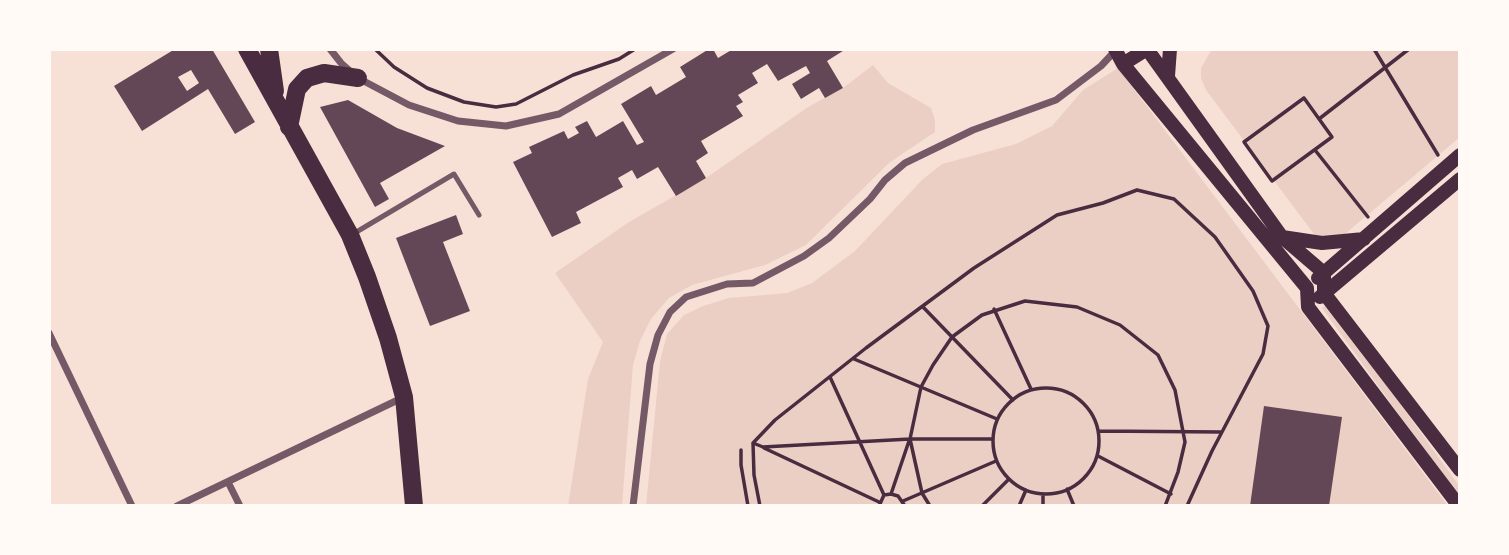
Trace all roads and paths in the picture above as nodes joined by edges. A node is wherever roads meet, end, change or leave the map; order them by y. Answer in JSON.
{"nodes":[{"id":1,"x":247,"y":49,"type":"edge"},
{"id":2,"x":269,"y":49,"type":"edge"},
{"id":3,"x":330,"y":49,"type":"edge"},
{"id":4,"x":375,"y":49,"type":"edge"},
{"id":5,"x":635,"y":49,"type":"edge"},
{"id":6,"x":673,"y":49,"type":"edge"},
{"id":7,"x":1116,"y":49,"type":"edge"},
{"id":8,"x":1147,"y":49,"type":"edge"},
{"id":9,"x":1170,"y":49,"type":"edge"},
{"id":10,"x":1374,"y":49,"type":"edge"},
{"id":11,"x":1409,"y":49,"type":"edge"},
{"id":12,"x":1123,"y":64,"type":"junction"},
{"id":13,"x":1386,"y":69,"type":"junction"},
{"id":14,"x":1168,"y":76,"type":"junction"},
{"id":15,"x":358,"y":78,"type":"junction"},
{"id":16,"x":1319,"y":119,"type":"junction"},
{"id":17,"x":289,"y":127,"type":"junction"},
{"id":18,"x":1315,"y":150,"type":"junction"},
{"id":19,"x":1457,"y":157,"type":"edge"},
{"id":20,"x":1459,"y":182,"type":"edge"},
{"id":21,"x":479,"y":215,"type":"dead end"},
{"id":22,"x":1387,"y":219,"type":"junction"},
{"id":23,"x":350,"y":235,"type":"junction"},
{"id":24,"x":1282,"y":237,"type":"junction"},
{"id":25,"x":1364,"y":239,"type":"junction"},
{"id":26,"x":1324,"y":273,"type":"junction"},
{"id":27,"x":1307,"y":288,"type":"junction"},
{"id":28,"x":1324,"y":293,"type":"junction"},
{"id":29,"x":923,"y":307,"type":"junction"},
{"id":30,"x":1308,"y":307,"type":"junction"},
{"id":31,"x":994,"y":309,"type":"junction"},
{"id":32,"x":49,"y":333,"type":"edge"},
{"id":33,"x":952,"y":337,"type":"junction"},
{"id":34,"x":853,"y":359,"type":"junction"},
{"id":35,"x":830,"y":377,"type":"junction"},
{"id":36,"x":921,"y":387,"type":"junction"},
{"id":37,"x":1031,"y":389,"type":"junction"},
{"id":38,"x":404,"y":397,"type":"junction"},
{"id":39,"x":1013,"y":400,"type":"junction"},
{"id":40,"x":997,"y":419,"type":"junction"},
{"id":41,"x":1098,"y":431,"type":"junction"},
{"id":42,"x":1183,"y":432,"type":"junction"},
{"id":43,"x":1222,"y":432,"type":"junction"},
{"id":44,"x":910,"y":439,"type":"junction"},
{"id":45,"x":993,"y":439,"type":"junction"},
{"id":46,"x":861,"y":441,"type":"junction"},
{"id":47,"x":753,"y":443,"type":"junction"},
{"id":48,"x":764,"y":447,"type":"junction"},
{"id":49,"x":741,"y":450,"type":"dead end"},
{"id":50,"x":1097,"y":456,"type":"junction"},
{"id":51,"x":996,"y":461,"type":"junction"},
{"id":52,"x":1460,"y":470,"type":"edge"},
{"id":53,"x":1009,"y":479,"type":"junction"},
{"id":54,"x":228,"y":482,"type":"junction"},
{"id":55,"x":1067,"y":489,"type":"junction"},
{"id":56,"x":1026,"y":490,"type":"junction"},
{"id":57,"x":922,"y":493,"type":"junction"},
{"id":58,"x":891,"y":494,"type":"junction"},
{"id":59,"x":1043,"y":494,"type":"junction"},
{"id":60,"x":1171,"y":494,"type":"junction"},
{"id":61,"x":884,"y":495,"type":"junction"},
{"id":62,"x":904,"y":503,"type":"edge"},
{"id":63,"x":879,"y":504,"type":"edge"},
{"id":64,"x":132,"y":506,"type":"edge"},
{"id":65,"x":177,"y":506,"type":"edge"},
{"id":66,"x":240,"y":506,"type":"edge"},
{"id":67,"x":414,"y":506,"type":"edge"},
{"id":68,"x":633,"y":506,"type":"edge"},
{"id":69,"x":748,"y":506,"type":"edge"},
{"id":70,"x":760,"y":506,"type":"edge"},
{"id":71,"x":930,"y":506,"type":"edge"},
{"id":72,"x":982,"y":506,"type":"edge"},
{"id":73,"x":1019,"y":506,"type":"edge"},
{"id":74,"x":1043,"y":506,"type":"edge"},
{"id":75,"x":1074,"y":506,"type":"edge"},
{"id":76,"x":1165,"y":506,"type":"edge"},
{"id":77,"x":1187,"y":506,"type":"edge"},
{"id":78,"x":1459,"y":506,"type":"edge"}],
"edges":[{"from":1,"to":17,"type":"highway"},
{"from":2,"to":17,"type":"highway"},
{"from":3,"to":15,"type":"street"},
{"from":4,"to":5,"type":"path"},
{"from":6,"to":15,"type":"street"},
{"from":7,"to":12,"type":"main road"},
{"from":7,"to":68,"type":"street"},
{"from":8,"to":12,"type":"main road"},
{"from":8,"to":14,"type":"main road"},
{"from":9,"to":14,"type":"main road"},
{"from":10,"to":13,"type":"path"},
{"from":11,"to":13,"type":"path"},
{"from":12,"to":27,"type":"main road"},
{"from":13,"to":16,"type":"path"},
{"from":13,"to":19,"type":"path"},
{"from":14,"to":24,"type":"main road"},
{"from":15,"to":17,"type":"highway"},
{"from":16,"to":18,"type":"path"},
{"from":16,"to":18,"type":"path"},
{"from":17,"to":23,"type":"highway"},
{"from":18,"to":22,"type":"path"},
{"from":19,"to":20,"type":"street"},
{"from":19,"to":22,"type":"main road"},
{"from":20,"to":28,"type":"main road"},
{"from":21,"to":23,"type":"lane"},
{"from":22,"to":25,"type":"main road"},
{"from":23,"to":38,"type":"highway"},
{"from":24,"to":25,"type":"main road"},
{"from":24,"to":26,"type":"main road"},
{"from":25,"to":26,"type":"main road"},
{"from":26,"to":27,"type":"main road"},
{"from":26,"to":28,"type":"main road"},
{"from":27,"to":30,"type":"main road"},
{"from":28,"to":30,"type":"main road"},
{"from":28,"to":52,"type":"main road"},
{"from":29,"to":33,"type":"path"},
{"from":29,"to":34,"type":"path"},
{"from":29,"to":43,"type":"path"},
{"from":30,"to":78,"type":"main road"},
{"from":31,"to":33,"type":"path"},
{"from":31,"to":37,"type":"path"},
{"from":31,"to":42,"type":"path"},
{"from":32,"to":64,"type":"street"},
{"from":33,"to":36,"type":"path"},
{"from":33,"to":39,"type":"path"},
{"from":34,"to":35,"type":"path"},
{"from":34,"to":36,"type":"path"},
{"from":35,"to":46,"type":"path"},
{"from":35,"to":47,"type":"path"},
{"from":36,"to":40,"type":"path"},
{"from":36,"to":44,"type":"path"},
{"from":37,"to":39,"type":"path"},
{"from":37,"to":41,"type":"path"},
{"from":38,"to":54,"type":"street"},
{"from":38,"to":67,"type":"highway"},
{"from":39,"to":40,"type":"path"},
{"from":40,"to":45,"type":"path"},
{"from":41,"to":42,"type":"path"},
{"from":41,"to":50,"type":"path"},
{"from":42,"to":43,"type":"path"},
{"from":42,"to":60,"type":"path"},
{"from":43,"to":77,"type":"path"},
{"from":44,"to":45,"type":"path"},
{"from":44,"to":46,"type":"path"},
{"from":44,"to":57,"type":"path"},
{"from":44,"to":58,"type":"path"},
{"from":45,"to":51,"type":"path"},
{"from":46,"to":48,"type":"path"},
{"from":46,"to":61,"type":"path"},
{"from":47,"to":48,"type":"path"},
{"from":47,"to":70,"type":"path"},
{"from":48,"to":63,"type":"path"},
{"from":49,"to":69,"type":"path"},
{"from":50,"to":55,"type":"path"},
{"from":50,"to":60,"type":"path"},
{"from":51,"to":53,"type":"path"},
{"from":51,"to":57,"type":"path"},
{"from":53,"to":56,"type":"path"},
{"from":53,"to":72,"type":"path"},
{"from":54,"to":65,"type":"street"},
{"from":54,"to":66,"type":"street"},
{"from":55,"to":59,"type":"path"},
{"from":55,"to":75,"type":"path"},
{"from":56,"to":59,"type":"path"},
{"from":56,"to":73,"type":"path"},
{"from":57,"to":62,"type":"path"},
{"from":57,"to":71,"type":"path"},
{"from":58,"to":61,"type":"path"},
{"from":58,"to":62,"type":"path"},
{"from":59,"to":74,"type":"path"},
{"from":60,"to":76,"type":"path"},
{"from":61,"to":63,"type":"path"}]}
